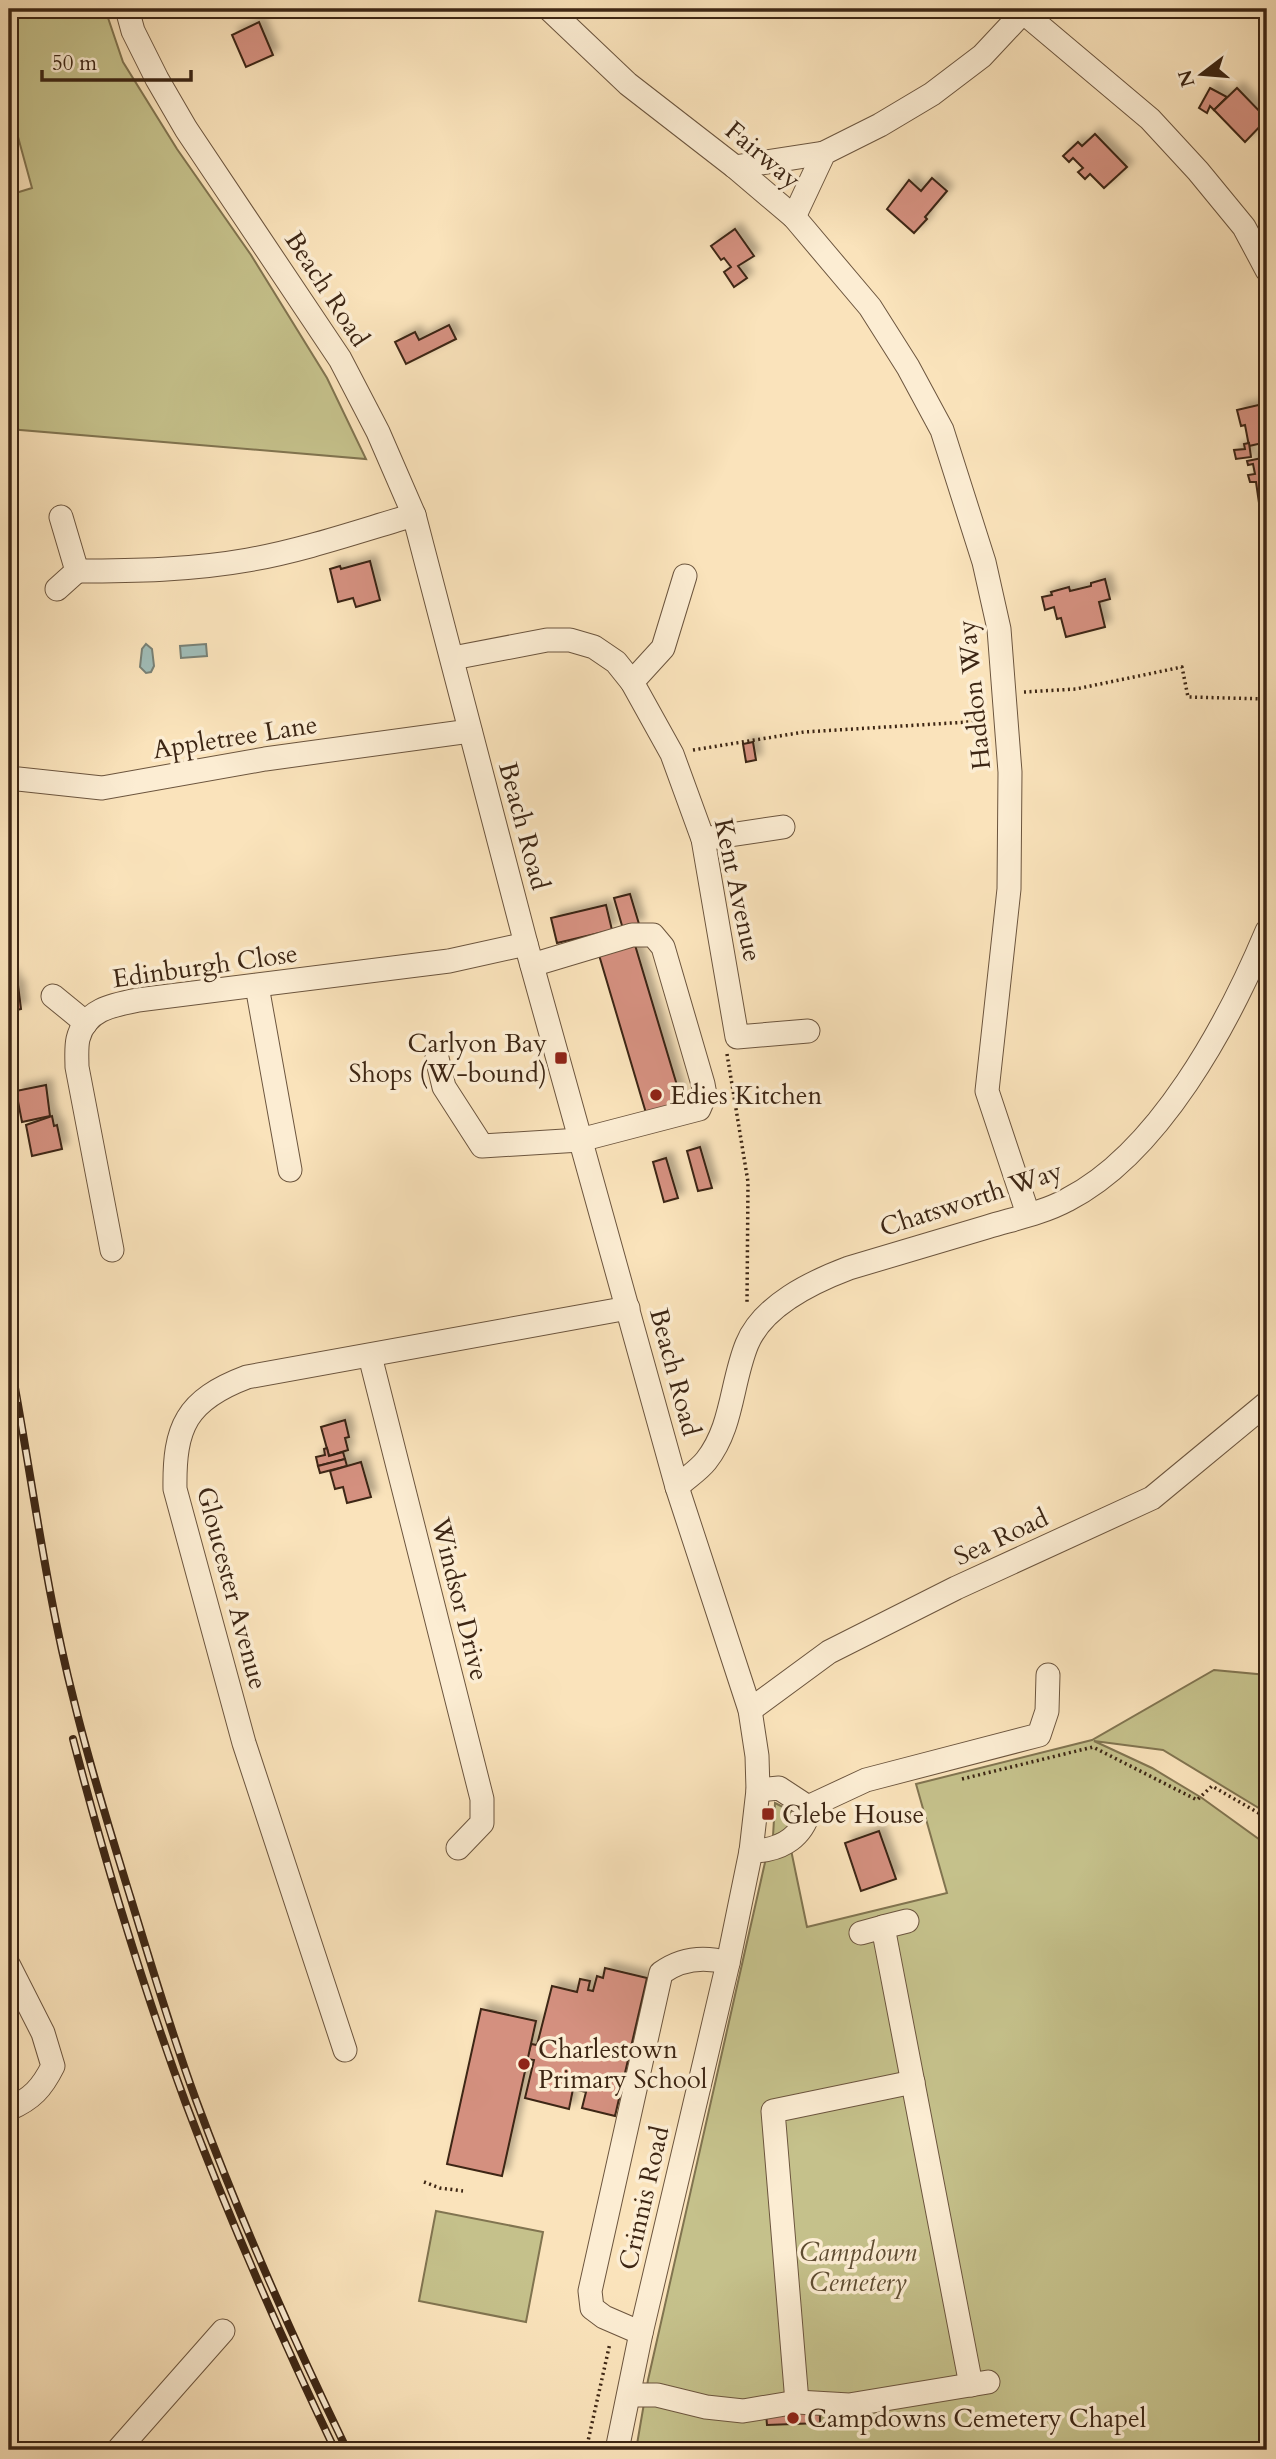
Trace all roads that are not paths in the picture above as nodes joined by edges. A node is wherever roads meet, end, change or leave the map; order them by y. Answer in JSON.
{"nodes":[{"id":1,"x":127,"y":9,"type":"edge"},
{"id":2,"x":549,"y":9,"type":"edge"},
{"id":3,"x":1025,"y":10,"type":"edge"},
{"id":4,"x":824,"y":153,"type":"junction"},
{"id":5,"x":735,"y":167,"type":"junction"},
{"id":6,"x":794,"y":217,"type":"junction"},
{"id":7,"x":1267,"y":270,"type":"edge"},
{"id":8,"x":414,"y":515,"type":"junction"},
{"id":9,"x":61,"y":517,"type":"dead end"},
{"id":10,"x":77,"y":571,"type":"junction"},
{"id":11,"x":685,"y":576,"type":"dead end"},
{"id":12,"x":57,"y":589,"type":"dead end"},
{"id":13,"x":453,"y":658,"type":"junction"},
{"id":14,"x":632,"y":682,"type":"junction"},
{"id":15,"x":470,"y":731,"type":"junction"},
{"id":16,"x":9,"y":778,"type":"edge"},
{"id":17,"x":783,"y":827,"type":"dead end"},
{"id":18,"x":703,"y":839,"type":"junction"},
{"id":19,"x":1267,"y":932,"type":"edge"},
{"id":20,"x":529,"y":955,"type":"junction"},
{"id":21,"x":257,"y":986,"type":"junction"},
{"id":22,"x":54,"y":996,"type":"dead end"},
{"id":23,"x":86,"y":1023,"type":"junction"},
{"id":24,"x":808,"y":1031,"type":"dead end"},
{"id":25,"x":437,"y":1058,"type":"dead end"},
{"id":26,"x":580,"y":1140,"type":"junction"},
{"id":27,"x":290,"y":1170,"type":"dead end"},
{"id":28,"x":1028,"y":1214,"type":"junction"},
{"id":29,"x":112,"y":1250,"type":"dead end"},
{"id":30,"x":628,"y":1308,"type":"junction"},
{"id":31,"x":370,"y":1356,"type":"junction"},
{"id":32,"x":1267,"y":1403,"type":"edge"},
{"id":33,"x":677,"y":1487,"type":"junction"},
{"id":34,"x":1048,"y":1675,"type":"dead end"},
{"id":35,"x":750,"y":1710,"type":"junction"},
{"id":36,"x":758,"y":1790,"type":"junction"},
{"id":37,"x":808,"y":1815,"type":"dead end"},
{"id":38,"x":458,"y":1848,"type":"dead end"},
{"id":39,"x":751,"y":1851,"type":"junction"},
{"id":40,"x":907,"y":1921,"type":"dead end"},
{"id":41,"x":728,"y":1963,"type":"junction"},
{"id":42,"x":9,"y":1966,"type":"edge"},
{"id":43,"x":345,"y":2050,"type":"dead end"},
{"id":44,"x":913,"y":2082,"type":"junction"},
{"id":45,"x":9,"y":2109,"type":"edge"},
{"id":46,"x":223,"y":2331,"type":"dead end"},
{"id":47,"x":641,"y":2333,"type":"junction"},
{"id":48,"x":629,"y":2395,"type":"junction"},
{"id":49,"x":797,"y":2402,"type":"junction"},
{"id":50,"x":118,"y":2450,"type":"edge"},
{"id":51,"x":617,"y":2450,"type":"edge"}],
"edges":[{"from":1,"to":8,"type":"street","name":"Beach Road"},
{"from":2,"to":5,"type":"street","name":"Fairway"},
{"from":3,"to":4,"type":"street","name":"Fairway"},
{"from":3,"to":7,"type":"street"},
{"from":4,"to":5,"type":"street"},
{"from":4,"to":6,"type":"street","name":"Fairway"},
{"from":5,"to":6,"type":"street","name":"Fairway"},
{"from":6,"to":28,"type":"street","name":"Haddon Way"},
{"from":8,"to":10,"type":"street"},
{"from":8,"to":13,"type":"street","name":"Beach Road"},
{"from":9,"to":10,"type":"street"},
{"from":10,"to":12,"type":"street"},
{"from":11,"to":14,"type":"street"},
{"from":13,"to":14,"type":"street","name":"Kent Avenue"},
{"from":13,"to":15,"type":"street","name":"Beach Road"},
{"from":14,"to":18,"type":"street","name":"Kent Avenue"},
{"from":15,"to":16,"type":"street","name":"Appletree Lane"},
{"from":15,"to":20,"type":"street","name":"Beach Road"},
{"from":17,"to":18,"type":"street"},
{"from":18,"to":24,"type":"street","name":"Kent Avenue"},
{"from":19,"to":28,"type":"street","name":"Chatsworth Way"},
{"from":20,"to":21,"type":"street","name":"Edinburgh Close"},
{"from":20,"to":26,"type":"street","name":"Beach Road"},
{"from":20,"to":26,"type":"street","name":"Edinburgh Close"},
{"from":21,"to":23,"type":"street","name":"Edinburgh Close"},
{"from":21,"to":27,"type":"street"},
{"from":22,"to":23,"type":"street"},
{"from":23,"to":29,"type":"street"},
{"from":25,"to":26,"type":"street"},
{"from":26,"to":30,"type":"street","name":"Beach Road"},
{"from":28,"to":33,"type":"street","name":"Chatsworth Way"},
{"from":30,"to":31,"type":"street","name":"Gloucester Avenue"},
{"from":30,"to":33,"type":"street","name":"Beach Road"},
{"from":31,"to":38,"type":"street","name":"Windsor Drive"},
{"from":31,"to":43,"type":"street","name":"Gloucester Avenue"},
{"from":32,"to":35,"type":"street","name":"Sea Road"},
{"from":33,"to":35,"type":"street","name":"Beach Road"},
{"from":34,"to":36,"type":"street"},
{"from":35,"to":36,"type":"street","name":"Crinnis Road"},
{"from":36,"to":39,"type":"street","name":"Crinnis Road"},
{"from":37,"to":39,"type":"street"},
{"from":39,"to":41,"type":"street","name":"Crinnis Road"},
{"from":40,"to":44,"type":"street"},
{"from":41,"to":47,"type":"street","name":"Crinnis Road"},
{"from":41,"to":47,"type":"street"},
{"from":42,"to":45,"type":"street"},
{"from":44,"to":49,"type":"street"},
{"from":44,"to":49,"type":"street"},
{"from":46,"to":50,"type":"street"},
{"from":47,"to":48,"type":"street","name":"Crinnis Road"},
{"from":48,"to":49,"type":"street"},
{"from":48,"to":51,"type":"street","name":"Crinnis Road"}]}
